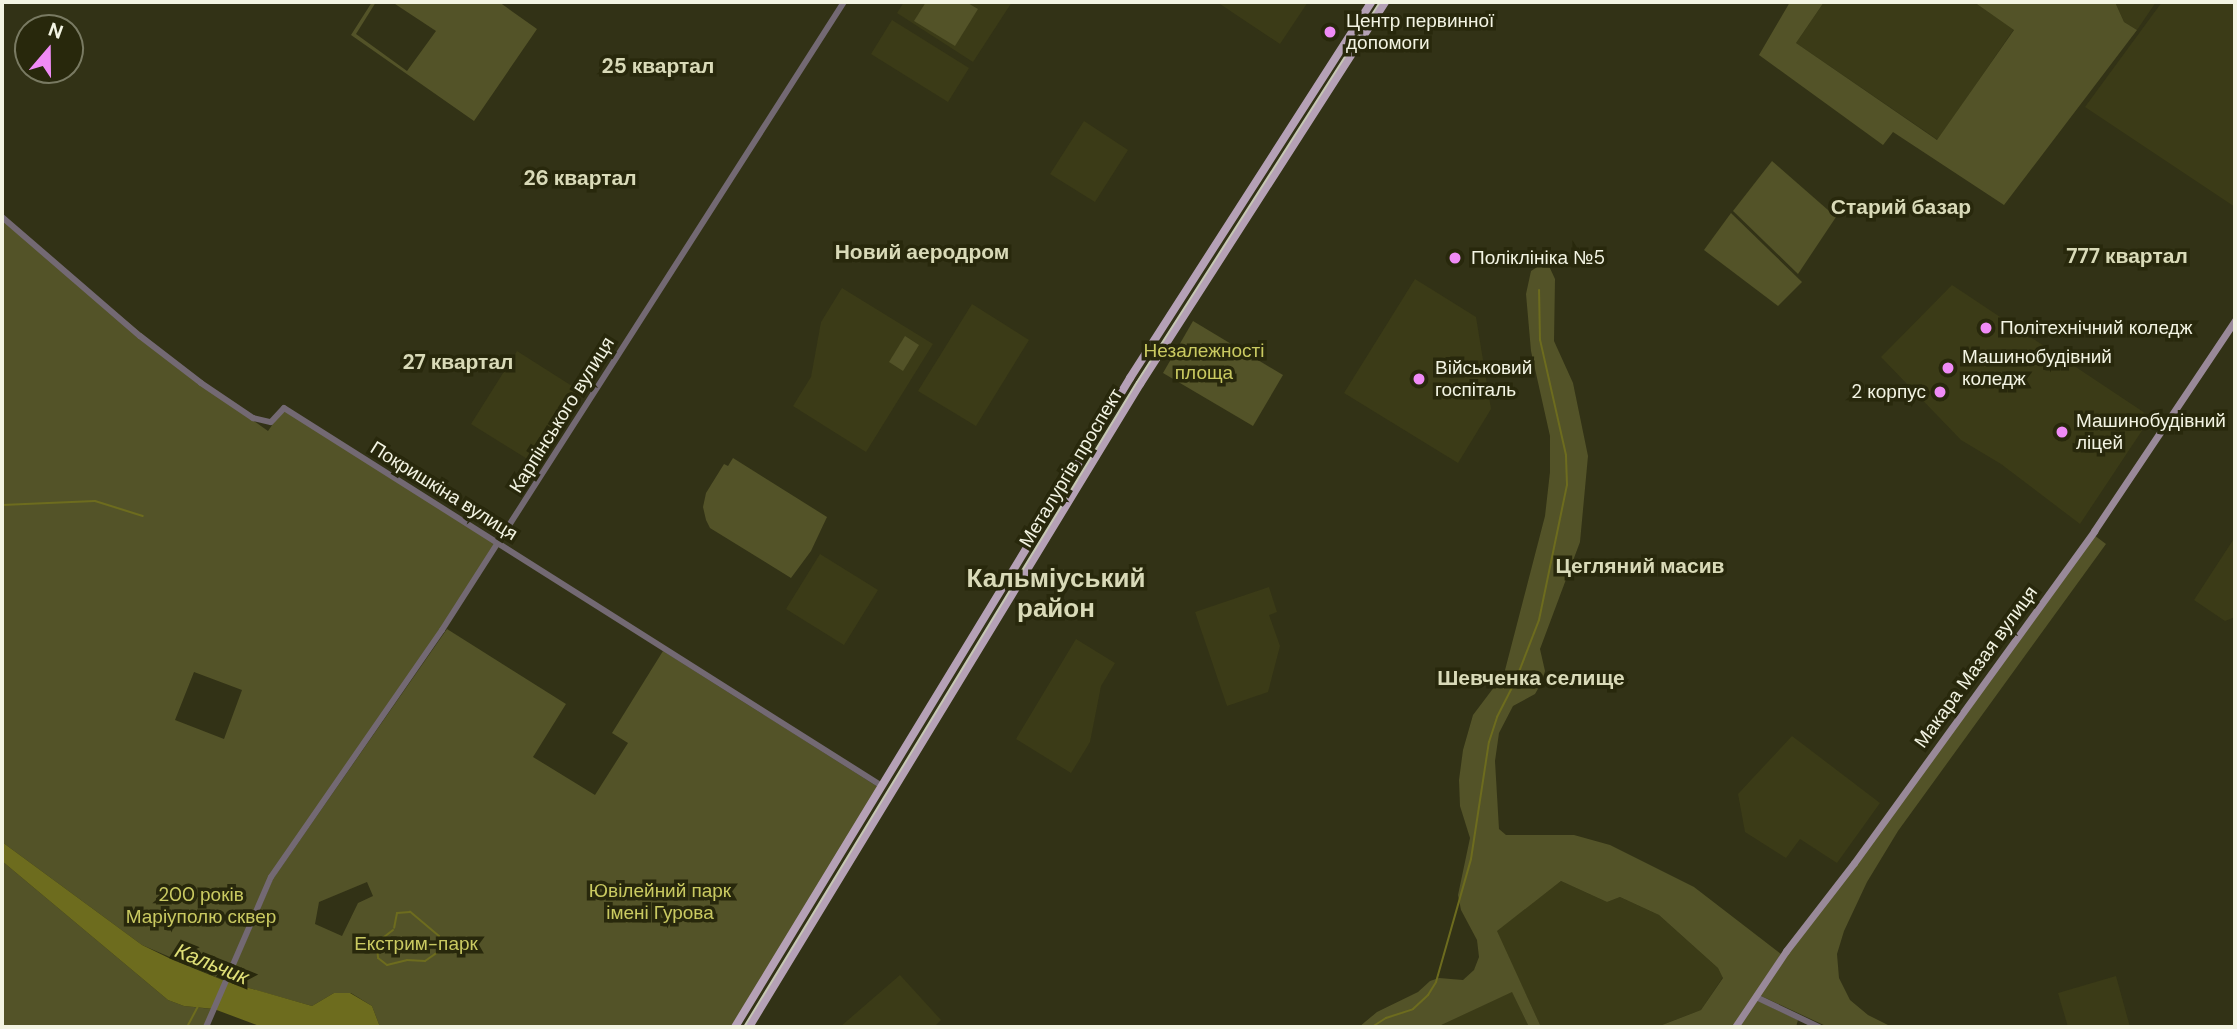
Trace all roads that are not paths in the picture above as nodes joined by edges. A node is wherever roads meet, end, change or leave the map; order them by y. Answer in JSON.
{"nodes":[{"id":1,"x":844,"y":2,"type":"edge"},
{"id":2,"x":1371,"y":2,"type":"edge"},
{"id":3,"x":1385,"y":2,"type":"edge"},
{"id":4,"x":1312,"y":93,"type":"junction"},
{"id":5,"x":1322,"y":100,"type":"junction"},
{"id":6,"x":2,"y":217,"type":"edge"},
{"id":7,"x":1178,"y":300,"type":"junction"},
{"id":8,"x":1188,"y":307,"type":"junction"},
{"id":9,"x":2235,"y":320,"type":"edge"},
{"id":10,"x":498,"y":544,"type":"junction"},
{"id":11,"x":1018,"y":562,"type":"junction"},
{"id":12,"x":1028,"y":569,"type":"junction"},
{"id":13,"x":882,"y":786,"type":"junction"},
{"id":14,"x":892,"y":792,"type":"junction"},
{"id":15,"x":1756,"y":997,"type":"junction"},
{"id":16,"x":206,"y":1027,"type":"edge"},
{"id":17,"x":735,"y":1027,"type":"edge"},
{"id":18,"x":748,"y":1027,"type":"edge"},
{"id":19,"x":1735,"y":1027,"type":"edge"},
{"id":20,"x":1819,"y":1027,"type":"edge"}],
"edges":[{"from":1,"to":10,"type":"street","name":"Карпінського вулиця"},
{"from":2,"to":4,"type":"main road","name":"Металургів проспект"},
{"from":3,"to":5,"type":"main road","name":"Металургів проспект"},
{"from":4,"to":5,"type":"main road"},
{"from":4,"to":7,"type":"main road","name":"Металургів проспект"},
{"from":5,"to":8,"type":"main road","name":"Металургів проспект"},
{"from":6,"to":10,"type":"street","name":"Покришкіна вулиця"},
{"from":7,"to":8,"type":"main road"},
{"from":7,"to":11,"type":"main road","name":"Металургів проспект"},
{"from":8,"to":12,"type":"main road","name":"Металургів проспект"},
{"from":9,"to":15,"type":"main road","name":"Макара Мазая вулиця"},
{"from":10,"to":13,"type":"street","name":"Покришкіна вулиця"},
{"from":10,"to":16,"type":"street","name":"Карпінського вулиця"},
{"from":11,"to":12,"type":"main road"},
{"from":11,"to":13,"type":"main road","name":"Металургів проспект"},
{"from":12,"to":14,"type":"main road","name":"Металургів проспект"},
{"from":13,"to":14,"type":"main road","name":"Покришкіна вулиця"},
{"from":13,"to":17,"type":"main road","name":"Металургів проспект"},
{"from":14,"to":18,"type":"main road","name":"Металургів проспект"},
{"from":15,"to":19,"type":"main road","name":"Макара Мазая вулиця"},
{"from":15,"to":20,"type":"street"}]}
